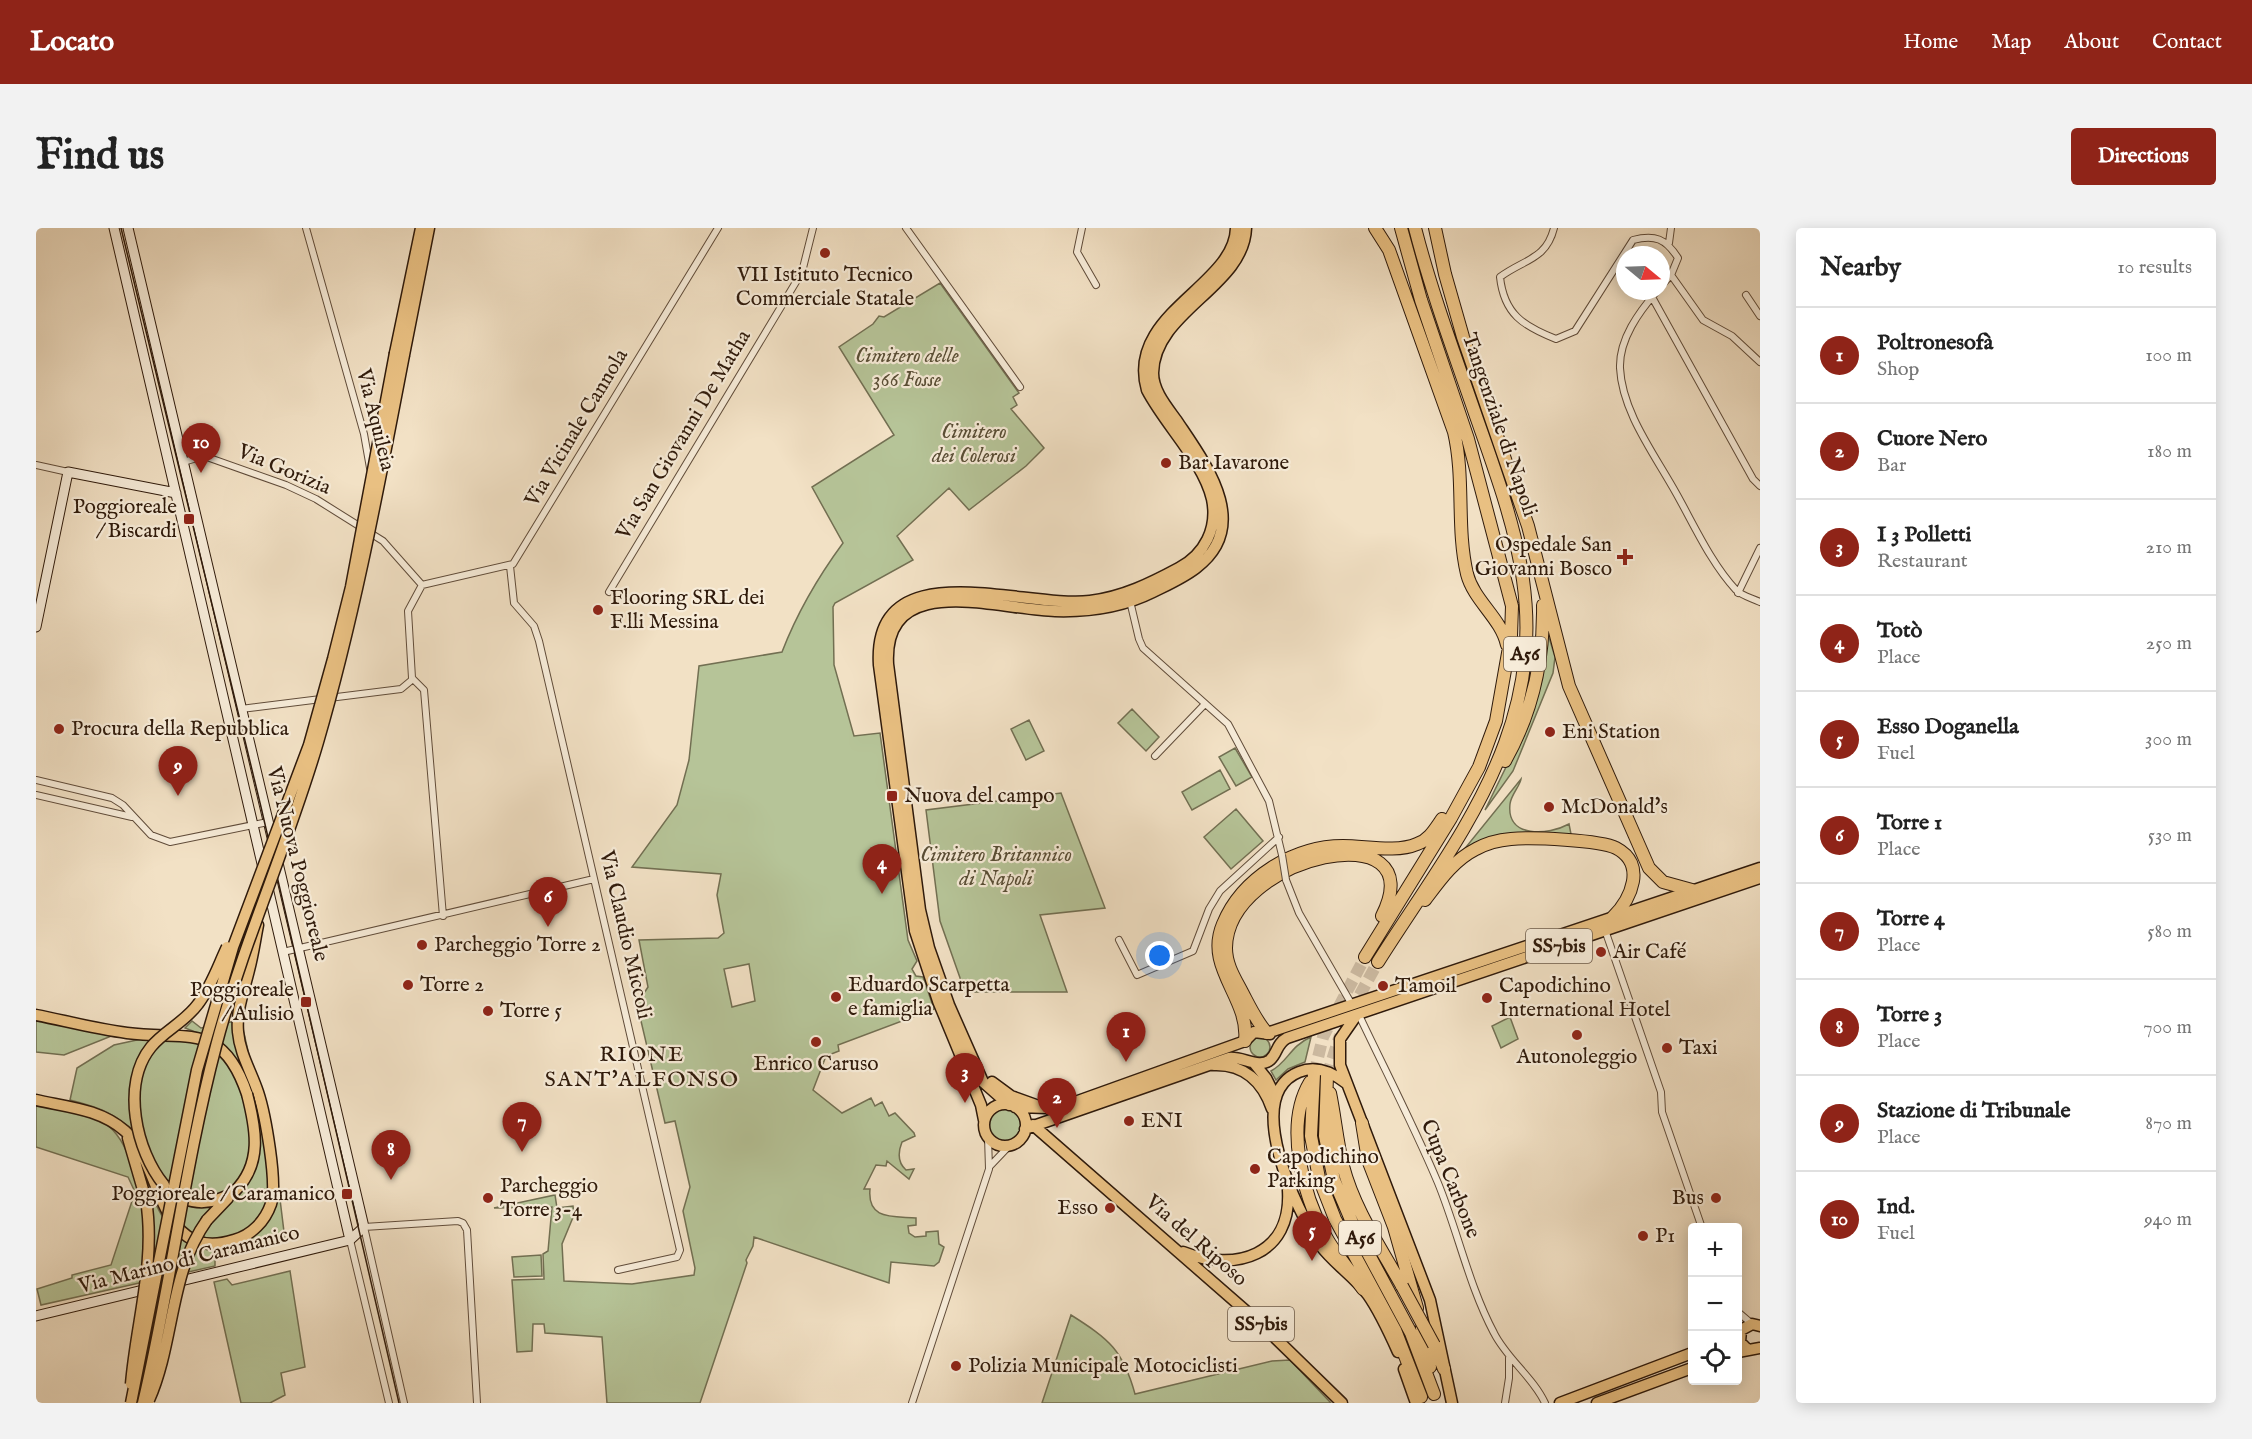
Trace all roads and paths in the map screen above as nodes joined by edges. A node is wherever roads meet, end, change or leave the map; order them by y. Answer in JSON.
{"nodes":[{"id":1,"x":114,"y":228,"type":"edge"},
{"id":2,"x":128,"y":228,"type":"edge"},
{"id":3,"x":306,"y":228,"type":"edge"},
{"id":4,"x":422,"y":228,"type":"edge"},
{"id":5,"x":429,"y":228,"type":"edge"},
{"id":6,"x":718,"y":228,"type":"edge"},
{"id":7,"x":813,"y":228,"type":"edge"},
{"id":8,"x":906,"y":228,"type":"edge"},
{"id":9,"x":1082,"y":228,"type":"edge"},
{"id":10,"x":1236,"y":228,"type":"edge"},
{"id":11,"x":1246,"y":228,"type":"edge"},
{"id":12,"x":1375,"y":228,"type":"edge"},
{"id":13,"x":1401,"y":228,"type":"edge"},
{"id":14,"x":1415,"y":228,"type":"edge"},
{"id":15,"x":1435,"y":228,"type":"edge"},
{"id":16,"x":1554,"y":228,"type":"edge"},
{"id":17,"x":1671,"y":228,"type":"edge"},
{"id":18,"x":1669,"y":243,"type":"junction"},
{"id":19,"x":1226,"y":264,"type":"junction"},
{"id":20,"x":1671,"y":275,"type":"joint"},
{"id":21,"x":1096,"y":285,"type":"dead end"},
{"id":22,"x":1746,"y":295,"type":"dead end"},
{"id":23,"x":1650,"y":300,"type":"edge"},
{"id":24,"x":1654,"y":300,"type":"edge"},
{"id":25,"x":1760,"y":316,"type":"edge"},
{"id":26,"x":1760,"y":362,"type":"edge"},
{"id":27,"x":1020,"y":387,"type":"dead end"},
{"id":28,"x":1479,"y":423,"type":"junction"},
{"id":29,"x":1459,"y":429,"type":"junction"},
{"id":30,"x":1468,"y":439,"type":"junction"},
{"id":31,"x":183,"y":462,"type":"junction"},
{"id":32,"x":36,"y":465,"type":"edge"},
{"id":33,"x":68,"y":472,"type":"junction"},
{"id":34,"x":1760,"y":486,"type":"edge"},
{"id":35,"x":189,"y":489,"type":"junction"},
{"id":36,"x":176,"y":493,"type":"junction"},
{"id":37,"x":1522,"y":508,"type":"junction"},
{"id":38,"x":1460,"y":523,"type":"junction"},
{"id":39,"x":369,"y":530,"type":"junction"},
{"id":40,"x":1760,"y":548,"type":"edge"},
{"id":41,"x":510,"y":566,"type":"junction"},
{"id":42,"x":1540,"y":574,"type":"junction"},
{"id":43,"x":422,"y":585,"type":"junction"},
{"id":44,"x":609,"y":592,"type":"dead end"},
{"id":45,"x":1738,"y":593,"type":"junction"},
{"id":46,"x":1128,"y":597,"type":"junction"},
{"id":47,"x":1760,"y":602,"type":"edge"},
{"id":48,"x":36,"y":627,"type":"edge"},
{"id":49,"x":1509,"y":664,"type":"junction"},
{"id":50,"x":412,"y":679,"type":"junction"},
{"id":51,"x":1204,"y":705,"type":"junction"},
{"id":52,"x":241,"y":709,"type":"junction"},
{"id":53,"x":1155,"y":756,"type":"dead end"},
{"id":54,"x":1479,"y":767,"type":"junction"},
{"id":55,"x":36,"y":780,"type":"edge"},
{"id":56,"x":36,"y":795,"type":"edge"},
{"id":57,"x":132,"y":817,"type":"junction"},
{"id":58,"x":1468,"y":818,"type":"junction"},
{"id":59,"x":268,"y":822,"type":"junction"},
{"id":60,"x":253,"y":825,"type":"junction"},
{"id":61,"x":1279,"y":837,"type":"junction"},
{"id":62,"x":1760,"y":868,"type":"edge"},
{"id":63,"x":1760,"y":878,"type":"edge"},
{"id":64,"x":594,"y":879,"type":"junction"},
{"id":65,"x":1692,"y":890,"type":"junction"},
{"id":66,"x":249,"y":903,"type":"junction"},
{"id":67,"x":261,"y":908,"type":"junction"},
{"id":68,"x":443,"y":916,"type":"junction"},
{"id":69,"x":1613,"y":917,"type":"junction"},
{"id":70,"x":1605,"y":930,"type":"junction"},
{"id":71,"x":1396,"y":932,"type":"junction"},
{"id":72,"x":1119,"y":940,"type":"dead end"},
{"id":73,"x":300,"y":948,"type":"junction"},
{"id":74,"x":284,"y":952,"type":"junction"},
{"id":75,"x":1378,"y":963,"type":"tunnel mouth"},
{"id":76,"x":1351,"y":1003,"type":"junction"},
{"id":77,"x":1359,"y":1013,"type":"junction"},
{"id":78,"x":36,"y":1015,"type":"edge"},
{"id":79,"x":1268,"y":1033,"type":"junction"},
{"id":80,"x":1245,"y":1041,"type":"junction"},
{"id":81,"x":1276,"y":1048,"type":"junction"},
{"id":82,"x":1252,"y":1062,"type":"junction"},
{"id":83,"x":1204,"y":1066,"type":"junction"},
{"id":84,"x":977,"y":1067,"type":"junction"},
{"id":85,"x":1346,"y":1083,"type":"junction"},
{"id":86,"x":1276,"y":1098,"type":"junction"},
{"id":87,"x":36,"y":1100,"type":"edge"},
{"id":88,"x":1012,"y":1106,"type":"junction"},
{"id":89,"x":1048,"y":1108,"type":"junction"},
{"id":90,"x":1274,"y":1114,"type":"junction"},
{"id":91,"x":984,"y":1120,"type":"junction"},
{"id":92,"x":114,"y":1122,"type":"junction"},
{"id":93,"x":1362,"y":1123,"type":"junction"},
{"id":94,"x":1034,"y":1125,"type":"junction"},
{"id":95,"x":988,"y":1137,"type":"junction"},
{"id":96,"x":1010,"y":1145,"type":"junction"},
{"id":97,"x":989,"y":1169,"type":"junction"},
{"id":98,"x":1288,"y":1186,"type":"junction"},
{"id":99,"x":234,"y":1192,"type":"junction"},
{"id":100,"x":1701,"y":1223,"type":"edge"},
{"id":101,"x":364,"y":1227,"type":"junction"},
{"id":102,"x":350,"y":1240,"type":"junction"},
{"id":103,"x":1175,"y":1249,"type":"junction"},
{"id":104,"x":618,"y":1270,"type":"dead end"},
{"id":105,"x":1363,"y":1289,"type":"junction"},
{"id":106,"x":1742,"y":1315,"type":"edge"},
{"id":107,"x":36,"y":1316,"type":"edge"},
{"id":108,"x":1756,"y":1325,"type":"edge"},
{"id":109,"x":1739,"y":1331,"type":"edge"},
{"id":110,"x":1760,"y":1349,"type":"edge"},
{"id":111,"x":1743,"y":1351,"type":"edge"},
{"id":112,"x":1688,"y":1355,"type":"edge"},
{"id":113,"x":1509,"y":1358,"type":"junction"},
{"id":114,"x":1444,"y":1368,"type":"junction"},
{"id":115,"x":1688,"y":1369,"type":"edge"},
{"id":116,"x":1418,"y":1400,"type":"edge"},
{"id":117,"x":1452,"y":1402,"type":"edge"},
{"id":118,"x":130,"y":1403,"type":"edge"},
{"id":119,"x":145,"y":1403,"type":"edge"},
{"id":120,"x":389,"y":1403,"type":"edge"},
{"id":121,"x":404,"y":1403,"type":"edge"},
{"id":122,"x":477,"y":1403,"type":"edge"},
{"id":123,"x":912,"y":1403,"type":"edge"},
{"id":124,"x":1342,"y":1403,"type":"edge"},
{"id":125,"x":1505,"y":1403,"type":"edge"},
{"id":126,"x":1545,"y":1403,"type":"edge"},
{"id":127,"x":1560,"y":1403,"type":"edge"},
{"id":128,"x":1597,"y":1403,"type":"edge"}],
"edges":[{"from":1,"to":36,"type":"main road","name":"Via Nuova Poggioreale"},
{"from":2,"to":31,"type":"main road","name":"Via Nuova Poggioreale"},
{"from":3,"to":39,"type":"street","name":"Via Aquileia"},
{"from":4,"to":66,"type":"main road","bridge":true},
{"from":5,"to":67,"type":"main road","bridge":true},
{"from":6,"to":41,"type":"street","name":"Via Vicinale Cannola"},
{"from":7,"to":44,"type":"street","name":"Via San Giovanni De Matha"},
{"from":8,"to":27,"type":"street"},
{"from":9,"to":21,"type":"street"},
{"from":10,"to":19,"type":"main road"},
{"from":11,"to":19,"type":"main road"},
{"from":12,"to":29,"type":"highway"},
{"from":13,"to":29,"type":"highway","name":"Tangenziale di Napoli","number":"A56"},
{"from":14,"to":28,"type":"highway","name":"Tangenziale di Napoli"},
{"from":15,"to":37,"type":"highway"},
{"from":16,"to":18,"type":"street"},
{"from":17,"to":18,"type":"street"},
{"from":18,"to":20,"type":"street"},
{"from":19,"to":46,"type":"main road"},
{"from":20,"to":26,"type":"street"},
{"from":22,"to":25,"type":"street"},
{"from":23,"to":45,"type":"street"},
{"from":24,"to":34,"type":"street"},
{"from":28,"to":37,"type":"highway"},
{"from":28,"to":58,"type":"highway","name":"Tangenziale di Napoli","number":"A56"},
{"from":29,"to":30,"type":"highway","name":"Tangenziale di Napoli","number":"A56"},
{"from":29,"to":38,"type":"highway"},
{"from":30,"to":38,"type":"highway"},
{"from":30,"to":49,"type":"highway","name":"Tangenziale di Napoli","number":"A56"},
{"from":31,"to":35,"type":"main road","name":"Via Nuova Poggioreale"},
{"from":31,"to":39,"type":"street","name":"Via Gorizia"},
{"from":32,"to":33,"type":"street"},
{"from":33,"to":36,"type":"main road"},
{"from":33,"to":48,"type":"main road"},
{"from":35,"to":36,"type":"main road"},
{"from":35,"to":52,"type":"main road","name":"Via Nuova Poggioreale"},
{"from":36,"to":60,"type":"main road","name":"Via Nuova Poggioreale"},
{"from":37,"to":42,"type":"highway"},
{"from":38,"to":49,"type":"highway","name":"Tangenziale di Napoli"},
{"from":39,"to":43,"type":"street"},
{"from":40,"to":45,"type":"street"},
{"from":41,"to":43,"type":"street"},
{"from":41,"to":64,"type":"street","name":"Via Claudio Miccoli"},
{"from":42,"to":58,"type":"highway"},
{"from":42,"to":65,"type":"highway"},
{"from":43,"to":50,"type":"street"},
{"from":45,"to":47,"type":"street"},
{"from":46,"to":51,"type":"street"},
{"from":46,"to":84,"type":"main road"},
{"from":46,"to":91,"type":"main road"},
{"from":49,"to":54,"type":"highway","name":"Tangenziale di Napoli","number":"A56"},
{"from":50,"to":52,"type":"street"},
{"from":50,"to":68,"type":"street"},
{"from":51,"to":53,"type":"street"},
{"from":51,"to":61,"type":"street"},
{"from":52,"to":59,"type":"main road","name":"Via Nuova Poggioreale"},
{"from":54,"to":79,"type":"highway","name":"Tangenziale di Napoli","number":"A56"},
{"from":54,"to":80,"type":"highway"},
{"from":55,"to":57,"type":"street"},
{"from":56,"to":57,"type":"street"},
{"from":57,"to":60,"type":"street"},
{"from":58,"to":71,"type":"highway","name":"Tangenziale di Napoli","number":"A56"},
{"from":59,"to":60,"type":"street"},
{"from":59,"to":73,"type":"main road","name":"Via Nuova Poggioreale"},
{"from":60,"to":74,"type":"main road","name":"Via Nuova Poggioreale"},
{"from":61,"to":72,"type":"street"},
{"from":61,"to":76,"type":"street","bridge":true},
{"from":62,"to":65,"type":"main road","number":"SS7bis"},
{"from":63,"to":70,"type":"main road","number":"SS7bis"},
{"from":64,"to":68,"type":"street"},
{"from":64,"to":104,"type":"street","name":"Via Claudio Miccoli"},
{"from":65,"to":69,"type":"main road","number":"SS7bis"},
{"from":66,"to":99,"type":"main road","bridge":true},
{"from":66,"to":118,"type":"main road","bridge":true},
{"from":67,"to":92,"type":"main road","bridge":true},
{"from":67,"to":119,"type":"main road","bridge":true},
{"from":68,"to":73,"type":"street"},
{"from":69,"to":71,"type":"highway"},
{"from":69,"to":76,"type":"main road","number":"SS7bis"},
{"from":70,"to":77,"type":"main road","number":"SS7bis"},
{"from":70,"to":100,"type":"street"},
{"from":71,"to":75,"type":"highway","name":"Tangenziale di Napoli","number":"A56"},
{"from":73,"to":74,"type":"street"},
{"from":73,"to":101,"type":"main road","name":"Via Nuova Poggioreale"},
{"from":74,"to":102,"type":"main road","name":"Via Nuova Poggioreale"},
{"from":76,"to":79,"type":"main road","number":"SS7bis"},
{"from":77,"to":81,"type":"main road","number":"SS7bis"},
{"from":77,"to":85,"type":"main road"},
{"from":77,"to":113,"type":"street","name":"Cupa Carbone"},
{"from":78,"to":99,"type":"main road","bridge":true},
{"from":79,"to":80,"type":"main road","number":"SS7bis"},
{"from":79,"to":81,"type":"main road"},
{"from":80,"to":82,"type":"main road"},
{"from":80,"to":89,"type":"main road","number":"SS7bis"},
{"from":81,"to":82,"type":"main road","number":"SS7bis"},
{"from":82,"to":83,"type":"main road"},
{"from":82,"to":86,"type":"main road"},
{"from":83,"to":90,"type":"main road"},
{"from":83,"to":94,"type":"main road"},
{"from":84,"to":88,"type":"main road"},
{"from":84,"to":89,"type":"main road"},
{"from":85,"to":86,"type":"main road"},
{"from":85,"to":93,"type":"main road"},
{"from":86,"to":90,"type":"main road"},
{"from":87,"to":92,"type":"main road"},
{"from":88,"to":89,"type":"main road"},
{"from":88,"to":91,"type":"main road"},
{"from":88,"to":94,"type":"main road"},
{"from":90,"to":98,"type":"main road"},
{"from":91,"to":95,"type":"main road"},
{"from":92,"to":118,"type":"main road","bridge":true},
{"from":93,"to":114,"type":"main road"},
{"from":93,"to":114,"type":"highway","number":"A56","bridge":true},
{"from":94,"to":96,"type":"main road"},
{"from":94,"to":103,"type":"main road","name":"Via del Riposo"},
{"from":95,"to":96,"type":"main road"},
{"from":95,"to":97,"type":"street"},
{"from":96,"to":97,"type":"street"},
{"from":97,"to":123,"type":"street"},
{"from":98,"to":103,"type":"main road"},
{"from":98,"to":105,"type":"main road"},
{"from":99,"to":119,"type":"main road","bridge":true},
{"from":101,"to":102,"type":"main road"},
{"from":101,"to":121,"type":"street","name":"Via Nuova Poggioreale"},
{"from":101,"to":122,"type":"street"},
{"from":102,"to":107,"type":"main road","name":"Via Marino di Caramanico"},
{"from":102,"to":120,"type":"street","name":"Via Nuova Poggioreale"},
{"from":103,"to":124,"type":"main road","name":"Via del Riposo","number":"SS7bis"},
{"from":105,"to":116,"type":"main road"},
{"from":105,"to":116,"type":"highway","number":"A56"},
{"from":106,"to":108,"type":"street"},
{"from":108,"to":109,"type":"main road"},
{"from":110,"to":111,"type":"main road"},
{"from":112,"to":127,"type":"main road"},
{"from":113,"to":125,"type":"street"},
{"from":113,"to":126,"type":"street","name":"Cupa Carbone"},
{"from":114,"to":117,"type":"main road"},
{"from":115,"to":128,"type":"main road"}]}
